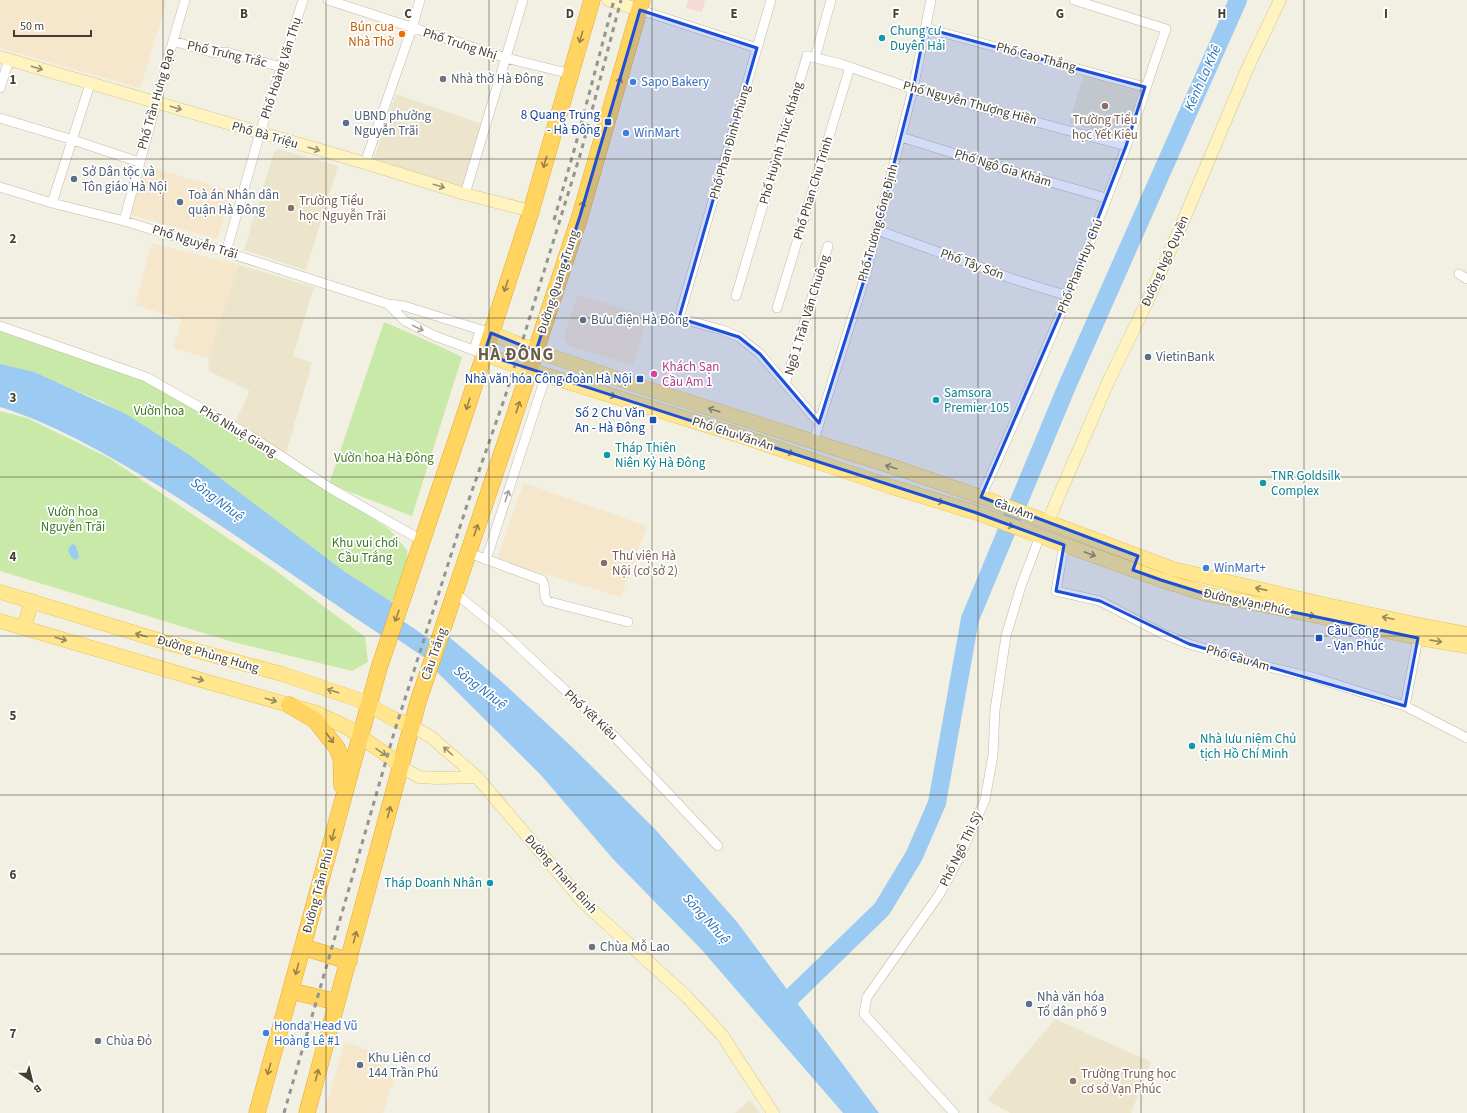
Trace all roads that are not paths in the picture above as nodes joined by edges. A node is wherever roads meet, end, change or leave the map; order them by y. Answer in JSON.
{"nodes":[{"id":1,"x":186,"y":0,"type":"edge"},
{"id":2,"x":303,"y":0,"type":"edge"},
{"id":3,"x":328,"y":0,"type":"edge"},
{"id":4,"x":420,"y":0,"type":"edge"},
{"id":5,"x":523,"y":0,"type":"edge"},
{"id":6,"x":592,"y":0,"type":"edge"},
{"id":7,"x":608,"y":0,"type":"edge"},
{"id":8,"x":770,"y":0,"type":"edge"},
{"id":9,"x":831,"y":0,"type":"edge"},
{"id":10,"x":931,"y":0,"type":"edge"},
{"id":11,"x":1074,"y":0,"type":"edge"},
{"id":12,"x":1280,"y":0,"type":"edge"},
{"id":13,"x":641,"y":5,"type":"edge"},
{"id":14,"x":412,"y":28,"type":"junction"},
{"id":15,"x":925,"y":28,"type":"junction"},
{"id":16,"x":172,"y":41,"type":"junction"},
{"id":17,"x":757,"y":48,"type":"junction"},
{"id":18,"x":506,"y":58,"type":"junction"},
{"id":19,"x":815,"y":58,"type":"junction"},
{"id":20,"x":4,"y":59,"type":"edge"},
{"id":21,"x":282,"y":67,"type":"junction"},
{"id":22,"x":850,"y":67,"type":"junction"},
{"id":23,"x":571,"y":74,"type":"junction"},
{"id":24,"x":90,"y":84,"type":"junction"},
{"id":25,"x":1146,"y":87,"type":"junction"},
{"id":26,"x":0,"y":88,"type":"edge"},
{"id":27,"x":914,"y":89,"type":"junction"},
{"id":28,"x":156,"y":102,"type":"junction"},
{"id":29,"x":0,"y":118,"type":"edge"},
{"id":30,"x":260,"y":134,"type":"junction"},
{"id":31,"x":901,"y":137,"type":"junction"},
{"id":32,"x":73,"y":140,"type":"junction"},
{"id":33,"x":1126,"y":146,"type":"junction"},
{"id":34,"x":139,"y":162,"type":"junction"},
{"id":35,"x":365,"y":163,"type":"junction"},
{"id":36,"x":0,"y":187,"type":"edge"},
{"id":37,"x":465,"y":194,"type":"junction"},
{"id":38,"x":1106,"y":198,"type":"junction"},
{"id":39,"x":52,"y":203,"type":"junction"},
{"id":40,"x":531,"y":211,"type":"junction"},
{"id":41,"x":124,"y":221,"type":"junction"},
{"id":42,"x":877,"y":230,"type":"junction"},
{"id":43,"x":828,"y":246,"type":"dead end"},
{"id":44,"x":226,"y":252,"type":"junction"},
{"id":45,"x":736,"y":296,"type":"dead end"},
{"id":46,"x":1068,"y":296,"type":"junction"},
{"id":47,"x":388,"y":304,"type":"junction"},
{"id":48,"x":777,"y":308,"type":"dead end"},
{"id":49,"x":0,"y":326,"type":"edge"},
{"id":50,"x":486,"y":332,"type":"junction"},
{"id":51,"x":536,"y":351,"type":"junction"},
{"id":52,"x":479,"y":352,"type":"junction"},
{"id":53,"x":553,"y":357,"type":"junction"},
{"id":54,"x":530,"y":370,"type":"junction"},
{"id":55,"x":546,"y":375,"type":"junction"},
{"id":56,"x":785,"y":384,"type":"junction"},
{"id":57,"x":741,"y":419,"type":"junction"},
{"id":58,"x":819,"y":423,"type":"junction"},
{"id":59,"x":735,"y":434,"type":"junction"},
{"id":60,"x":813,"y":443,"type":"junction"},
{"id":61,"x":919,"y":476,"type":"junction"},
{"id":62,"x":913,"y":493,"type":"junction"},
{"id":63,"x":984,"y":498,"type":"junction"},
{"id":64,"x":978,"y":514,"type":"junction"},
{"id":65,"x":1044,"y":520,"type":"junction"},
{"id":66,"x":1037,"y":535,"type":"junction"},
{"id":67,"x":422,"y":540,"type":"junction"},
{"id":68,"x":1064,"y":545,"type":"junction"},
{"id":69,"x":469,"y":553,"type":"junction"},
{"id":70,"x":1138,"y":556,"type":"junction"},
{"id":71,"x":486,"y":560,"type":"junction"},
{"id":72,"x":1133,"y":570,"type":"junction"},
{"id":73,"x":0,"y":592,"type":"edge"},
{"id":74,"x":453,"y":600,"type":"junction"},
{"id":75,"x":32,"y":601,"type":"junction"},
{"id":76,"x":0,"y":621,"type":"edge"},
{"id":77,"x":628,"y":622,"type":"dead end"},
{"id":78,"x":24,"y":628,"type":"junction"},
{"id":79,"x":1467,"y":634,"type":"edge"},
{"id":80,"x":1418,"y":638,"type":"junction"},
{"id":81,"x":1467,"y":646,"type":"edge"},
{"id":82,"x":289,"y":705,"type":"junction"},
{"id":83,"x":369,"y":705,"type":"junction"},
{"id":84,"x":1405,"y":706,"type":"junction"},
{"id":85,"x":412,"y":726,"type":"junction"},
{"id":86,"x":360,"y":737,"type":"junction"},
{"id":87,"x":1467,"y":738,"type":"edge"},
{"id":88,"x":401,"y":768,"type":"junction"},
{"id":89,"x":477,"y":777,"type":"junction"},
{"id":90,"x":344,"y":798,"type":"junction"},
{"id":91,"x":718,"y":846,"type":"dead end"},
{"id":92,"x":303,"y":947,"type":"junction"},
{"id":93,"x":349,"y":961,"type":"junction"},
{"id":94,"x":291,"y":991,"type":"junction"},
{"id":95,"x":337,"y":1002,"type":"junction"},
{"id":96,"x":257,"y":1113,"type":"edge"},
{"id":97,"x":307,"y":1113,"type":"edge"},
{"id":98,"x":773,"y":1113,"type":"edge"},
{"id":99,"x":954,"y":1113,"type":"edge"}],
"edges":[{"from":1,"to":16,"type":"street","name":"Phố Trần Hưng Đạo"},
{"from":2,"to":21,"type":"street","name":"Phố Hoàng Văn Thụ"},
{"from":3,"to":14,"type":"street","name":"Phố Trưng Nhị"},
{"from":4,"to":14,"type":"street"},
{"from":5,"to":18,"type":"street"},
{"from":6,"to":23,"type":"highway","one_way":true},
{"from":7,"to":13,"type":"street"},
{"from":8,"to":17,"type":"street","name":"Phố Phan Đình Phùng"},
{"from":9,"to":19,"type":"street"},
{"from":10,"to":15,"type":"street","name":"Phố Trương Công Định"},
{"from":11,"to":25,"type":"street","name":"Phố Phan Huy Chú"},
{"from":12,"to":65,"type":"street","name":"Đường Ngô Quyền"},
{"from":13,"to":17,"type":"street"},
{"from":51,"to":13,"type":"highway","name":"Đường Quang Trung","one_way":true},
{"from":14,"to":18,"type":"street","name":"Phố Trưng Nhị"},
{"from":14,"to":35,"type":"street"},
{"from":15,"to":25,"type":"street","name":"Phố Cao Thắng"},
{"from":15,"to":27,"type":"street","name":"Phố Trương Công Định"},
{"from":16,"to":21,"type":"street","name":"Phố Trưng Trắc"},
{"from":16,"to":28,"type":"street","name":"Phố Trần Hưng Đạo"},
{"from":17,"to":56,"type":"street","name":"Phố Phan Đình Phùng"},
{"from":18,"to":23,"type":"street","name":"Phố Trưng Nhị"},
{"from":18,"to":37,"type":"street"},
{"from":19,"to":22,"type":"street","name":"Phố Nguyễn Thượng Hiền"},
{"from":19,"to":45,"type":"street","name":"Phố Huỳnh Thúc Kháng"},
{"from":20,"to":24,"type":"street","name":"Phố Bà Triệu","one_way":true},
{"from":20,"to":26,"type":"street"},
{"from":21,"to":30,"type":"street","name":"Phố Hoàng Văn Thụ"},
{"from":22,"to":27,"type":"street","name":"Phố Nguyễn Thượng Hiền"},
{"from":22,"to":48,"type":"street","name":"Phố Phan Chu Trinh"},
{"from":23,"to":40,"type":"highway","one_way":true},
{"from":24,"to":28,"type":"street","name":"Phố Bà Triệu"},
{"from":24,"to":32,"type":"street"},
{"from":25,"to":33,"type":"street","name":"Phố Phan Huy Chú"},
{"from":27,"to":31,"type":"street","name":"Phố Trương Công Định"},
{"from":27,"to":33,"type":"street","name":"Phố Nguyễn Thượng Hiền"},
{"from":28,"to":30,"type":"street","name":"Phố Bà Triệu","one_way":true},
{"from":28,"to":34,"type":"street","name":"Phố Trần Hưng Đạo"},
{"from":29,"to":32,"type":"street"},
{"from":30,"to":35,"type":"street","name":"Phố Bà Triệu","one_way":true},
{"from":30,"to":44,"type":"street","name":"Phố Hoàng Văn Thụ"},
{"from":31,"to":38,"type":"street","name":"Phố Ngô Gia Khảm"},
{"from":31,"to":42,"type":"street","name":"Phố Trương Công Định"},
{"from":32,"to":34,"type":"street"},
{"from":32,"to":39,"type":"street"},
{"from":33,"to":38,"type":"street","name":"Phố Phan Huy Chú"},
{"from":34,"to":41,"type":"street","name":"Phố Trần Hưng Đạo"},
{"from":35,"to":37,"type":"street","name":"Phố Bà Triệu","one_way":true},
{"from":36,"to":39,"type":"street","name":"Phố Nguyễn Trãi"},
{"from":37,"to":40,"type":"street","name":"Phố Bà Triệu"},
{"from":38,"to":46,"type":"street","name":"Phố Phan Huy Chú"},
{"from":39,"to":41,"type":"street","name":"Phố Nguyễn Trãi"},
{"from":40,"to":50,"type":"highway","one_way":true},
{"from":41,"to":44,"type":"street","name":"Phố Nguyễn Trãi"},
{"from":42,"to":46,"type":"street","name":"Phố Tây Sơn"},
{"from":42,"to":58,"type":"street","name":"Phố Trương Công Định"},
{"from":43,"to":56,"type":"street","name":"Ngõ 1 Trần Văn Chuông"},
{"from":44,"to":47,"type":"street","name":"Phố Nguyễn Trãi"},
{"from":46,"to":63,"type":"street","name":"Phố Phan Huy Chú"},
{"from":47,"to":50,"type":"street","name":"Phố Nguyễn Trãi"},
{"from":47,"to":52,"type":"street","name":"Phố Nguyễn Trãi","one_way":true},
{"from":49,"to":67,"type":"street","name":"Phố Nhuệ Giang"},
{"from":50,"to":51,"type":"main road","name":"Phố Chu Văn An"},
{"from":50,"to":52,"type":"highway"},
{"from":51,"to":53,"type":"main road","name":"Phố Chu Văn An"},
{"from":51,"to":54,"type":"highway","name":"Đường Quang Trung"},
{"from":52,"to":54,"type":"main road","name":"Phố Chu Văn An"},
{"from":52,"to":67,"type":"highway","one_way":true},
{"from":53,"to":55,"type":"main road"},
{"from":57,"to":53,"type":"main road","name":"Phố Chu Văn An","one_way":true},
{"from":54,"to":55,"type":"main road","name":"Phố Chu Văn An"},
{"from":69,"to":54,"type":"highway","name":"Đường Quang Trung","one_way":true},
{"from":55,"to":59,"type":"main road","name":"Phố Chu Văn An","one_way":true},
{"from":71,"to":55,"type":"street","one_way":true},
{"from":56,"to":58,"type":"street"},
{"from":57,"to":59,"type":"main road"},
{"from":57,"to":60,"type":"main road","name":"Phố Chu Văn An"},
{"from":58,"to":60,"type":"street","name":"Phố Trương Công Định"},
{"from":59,"to":62,"type":"main road","name":"Phố Chu Văn An","one_way":true},
{"from":61,"to":60,"type":"main road","name":"Phố Chu Văn An","one_way":true},
{"from":61,"to":62,"type":"main road"},
{"from":61,"to":63,"type":"main road","name":"Phố Chu Văn An"},
{"from":62,"to":64,"type":"main road","name":"Phố Chu Văn An","one_way":true},
{"from":63,"to":64,"type":"main road"},
{"from":63,"to":65,"type":"main road","name":"Cầu Am"},
{"from":64,"to":66,"type":"main road","name":"Cầu Am","one_way":true},
{"from":65,"to":70,"type":"main road","name":"Đường Vạn Phúc"},
{"from":66,"to":68,"type":"main road","name":"Đường Vạn Phúc"},
{"from":66,"to":99,"type":"street","name":"Phố Ngô Thì Sỹ"},
{"from":67,"to":83,"type":"highway","name":"Đường Trần Phú","one_way":true},
{"from":68,"to":72,"type":"main road","name":"Đường Vạn Phúc","one_way":true},
{"from":68,"to":84,"type":"street","name":"Phố Cầu Am"},
{"from":69,"to":71,"type":"street"},
{"from":69,"to":74,"type":"highway","name":"Đường Quang Trung"},
{"from":70,"to":72,"type":"main road"},
{"from":79,"to":70,"type":"main road","name":"Đường Vạn Phúc","one_way":true},
{"from":71,"to":77,"type":"street"},
{"from":72,"to":80,"type":"main road","name":"Đường Vạn Phúc","one_way":true},
{"from":73,"to":75,"type":"main road","name":"Đường Phùng Hưng"},
{"from":74,"to":85,"type":"highway","name":"Cầu Trắng"},
{"from":74,"to":91,"type":"street","name":"Phố Yết Kiêu"},
{"from":75,"to":78,"type":"main road"},
{"from":83,"to":75,"type":"main road","name":"Đường Phùng Hưng","one_way":true},
{"from":76,"to":78,"type":"main road","name":"Đường Phùng Hưng"},
{"from":78,"to":82,"type":"main road","name":"Đường Phùng Hưng","one_way":true},
{"from":80,"to":81,"type":"main road","name":"Đường Vạn Phúc","one_way":true},
{"from":80,"to":84,"type":"street"},
{"from":82,"to":86,"type":"main road","name":"Đường Phùng Hưng"},
{"from":82,"to":90,"type":"highway","one_way":true},
{"from":83,"to":85,"type":"main road","name":"Đường Phùng Hưng"},
{"from":83,"to":86,"type":"highway","name":"Đường Trần Phú"},
{"from":84,"to":87,"type":"street","name":"Phố Cầu Am"},
{"from":85,"to":88,"type":"highway"},
{"from":89,"to":85,"type":"street","name":"Đường Thanh Bình","one_way":true},
{"from":86,"to":88,"type":"main road","name":"Đường Phùng Hưng","one_way":true},
{"from":86,"to":90,"type":"highway","name":"Đường Trần Phú"},
{"from":88,"to":89,"type":"street"},
{"from":93,"to":88,"type":"highway","one_way":true},
{"from":89,"to":98,"type":"street","name":"Đường Thanh Bình"},
{"from":90,"to":92,"type":"highway","name":"Đường Trần Phú","one_way":true},
{"from":92,"to":93,"type":"highway"},
{"from":92,"to":94,"type":"highway","name":"Đường Trần Phú","one_way":true},
{"from":93,"to":95,"type":"highway"},
{"from":94,"to":95,"type":"highway"},
{"from":94,"to":96,"type":"highway","name":"Đường Trần Phú","one_way":true},
{"from":97,"to":95,"type":"highway","one_way":true}]}
